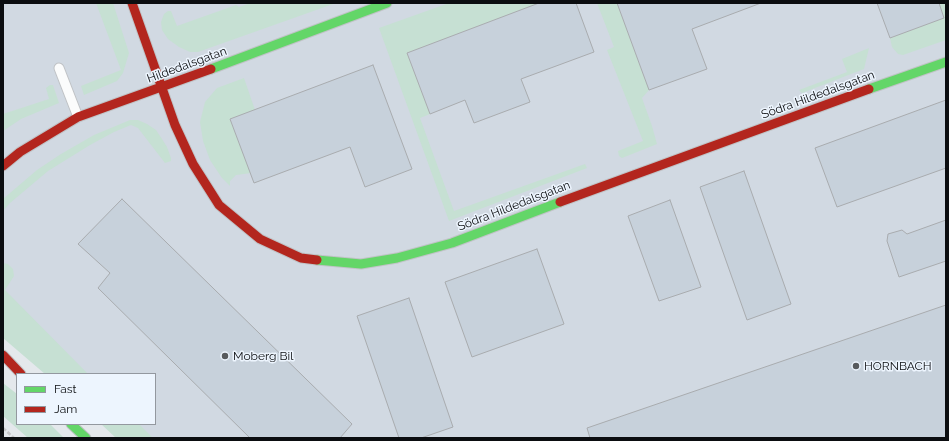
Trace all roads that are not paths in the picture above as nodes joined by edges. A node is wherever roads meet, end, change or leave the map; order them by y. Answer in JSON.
{"nodes":[{"id":1,"x":142,"y":3,"type":"edge"},
{"id":2,"x":387,"y":3,"type":"edge"},
{"id":3,"x":132,"y":5,"type":"edge"},
{"id":4,"x":946,"y":62,"type":"edge"},
{"id":5,"x":59,"y":68,"type":"dead end"},
{"id":6,"x":161,"y":88,"type":"junction"},
{"id":7,"x":78,"y":117,"type":"junction"},
{"id":8,"x":3,"y":166,"type":"edge"},
{"id":9,"x":3,"y":355,"type":"edge"},
{"id":10,"x":20,"y":373,"type":"edge"},
{"id":11,"x":72,"y":425,"type":"edge"},
{"id":12,"x":86,"y":438,"type":"edge"}],
"edges":[{"from":1,"to":3,"type":"lane"},
{"from":2,"to":6,"type":"street","name":"Hildedalsgatan"},
{"from":3,"to":6,"type":"street","name":"Södra Hildedalsgatan"},
{"from":4,"to":6,"type":"street","name":"Södra Hildedalsgatan"},
{"from":5,"to":7,"type":"lane"},
{"from":6,"to":7,"type":"street","name":"Hildedalsgatan"},
{"from":7,"to":8,"type":"street","name":"Hildedalsgatan"},
{"from":9,"to":10,"type":"street"},
{"from":11,"to":12,"type":"street"}]}
